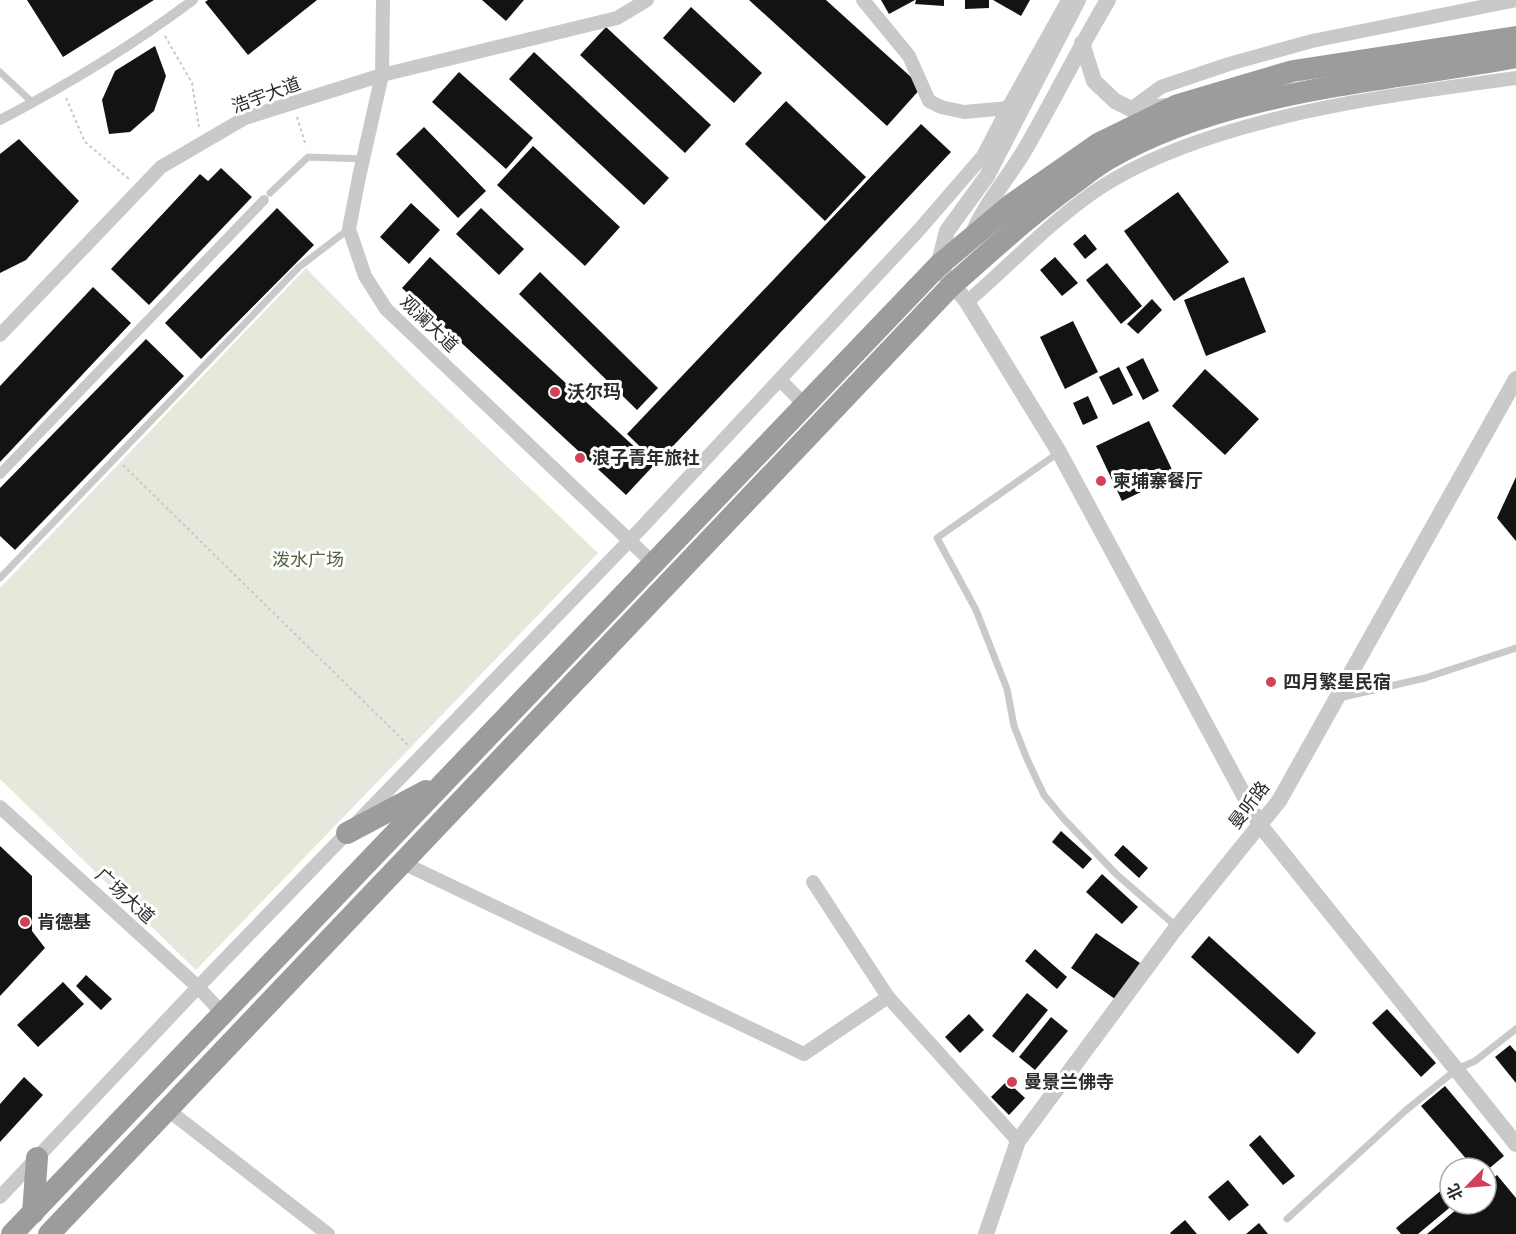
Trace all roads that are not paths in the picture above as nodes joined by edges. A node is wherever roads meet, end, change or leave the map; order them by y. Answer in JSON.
{"nodes":[{"id":1,"x":193,"y":0,"type":"edge"},
{"id":2,"x":383,"y":0,"type":"edge"},
{"id":3,"x":647,"y":0,"type":"edge"},
{"id":4,"x":863,"y":0,"type":"edge"},
{"id":5,"x":1072,"y":0,"type":"edge"},
{"id":6,"x":1078,"y":0,"type":"edge"},
{"id":7,"x":1108,"y":0,"type":"edge"},
{"id":8,"x":1516,"y":0,"type":"edge"},
{"id":9,"x":1516,"y":38,"type":"edge"},
{"id":10,"x":1082,"y":43,"type":"junction"},
{"id":11,"x":1516,"y":57,"type":"edge"},
{"id":12,"x":1450,"y":59,"type":"junction"},
{"id":13,"x":0,"y":72,"type":"edge"},
{"id":14,"x":382,"y":75,"type":"junction"},
{"id":15,"x":1516,"y":78,"type":"edge"},
{"id":16,"x":33,"y":103,"type":"junction"},
{"id":17,"x":1178,"y":105,"type":"junction"},
{"id":18,"x":1008,"y":108,"type":"junction"},
{"id":19,"x":1131,"y":109,"type":"junction"},
{"id":20,"x":0,"y":120,"type":"edge"},
{"id":21,"x":363,"y":159,"type":"junction"},
{"id":22,"x":267,"y":196,"type":"joint"},
{"id":23,"x":350,"y":229,"type":"junction"},
{"id":24,"x":971,"y":237,"type":"junction"},
{"id":25,"x":938,"y":266,"type":"junction"},
{"id":26,"x":952,"y":285,"type":"junction"},
{"id":27,"x":968,"y":302,"type":"junction"},
{"id":28,"x":0,"y":334,"type":"edge"},
{"id":29,"x":1516,"y":379,"type":"edge"},
{"id":30,"x":780,"y":380,"type":"junction"},
{"id":31,"x":805,"y":405,"type":"junction"},
{"id":32,"x":1059,"y":452,"type":"junction"},
{"id":33,"x":0,"y":474,"type":"edge"},
{"id":34,"x":630,"y":540,"type":"junction"},
{"id":35,"x":652,"y":562,"type":"junction"},
{"id":36,"x":0,"y":578,"type":"edge"},
{"id":37,"x":1516,"y":648,"type":"edge"},
{"id":38,"x":1336,"y":699,"type":"junction"},
{"id":39,"x":444,"y":782,"type":"junction"},
{"id":40,"x":0,"y":807,"type":"edge"},
{"id":41,"x":1260,"y":825,"type":"junction"},
{"id":42,"x":347,"y":832,"type":"junction"},
{"id":43,"x":403,"y":863,"type":"junction"},
{"id":44,"x":813,"y":882,"type":"dead end"},
{"id":45,"x":1177,"y":927,"type":"junction"},
{"id":46,"x":198,"y":987,"type":"junction"},
{"id":47,"x":888,"y":997,"type":"junction"},
{"id":48,"x":223,"y":1014,"type":"junction"},
{"id":49,"x":1516,"y":1029,"type":"edge"},
{"id":50,"x":243,"y":1032,"type":"junction"},
{"id":51,"x":1457,"y":1069,"type":"junction"},
{"id":52,"x":168,"y":1110,"type":"junction"},
{"id":53,"x":1018,"y":1141,"type":"junction"},
{"id":54,"x":1516,"y":1144,"type":"edge"},
{"id":55,"x":37,"y":1158,"type":"junction"},
{"id":56,"x":0,"y":1197,"type":"edge"},
{"id":57,"x":33,"y":1212,"type":"junction"},
{"id":58,"x":1287,"y":1220,"type":"dead end"},
{"id":59,"x":12,"y":1234,"type":"edge"},
{"id":60,"x":49,"y":1234,"type":"edge"},
{"id":61,"x":328,"y":1234,"type":"edge"},
{"id":62,"x":986,"y":1234,"type":"edge"}],
"edges":[{"from":1,"to":16,"type":"street"},
{"from":2,"to":14,"type":"street","name":"观澜大道"},
{"from":3,"to":14,"type":"street","name":"浩宇大道"},
{"from":4,"to":18,"type":"street"},
{"from":5,"to":18,"type":"street"},
{"from":6,"to":25,"type":"street"},
{"from":7,"to":10,"type":"street"},
{"from":8,"to":19,"type":"street"},
{"from":9,"to":12,"type":"highway"},
{"from":10,"to":19,"type":"street"},
{"from":10,"to":24,"type":"street"},
{"from":11,"to":12,"type":"highway"},
{"from":12,"to":17,"type":"highway"},
{"from":12,"to":26,"type":"highway"},
{"from":13,"to":16,"type":"lane"},
{"from":14,"to":21,"type":"street","name":"观澜大道"},
{"from":14,"to":28,"type":"street","name":"浩宇大道"},
{"from":15,"to":27,"type":"street"},
{"from":16,"to":20,"type":"street"},
{"from":17,"to":19,"type":"street"},
{"from":17,"to":24,"type":"highway"},
{"from":18,"to":30,"type":"street"},
{"from":21,"to":22,"type":"lane"},
{"from":21,"to":23,"type":"street","name":"观澜大道"},
{"from":22,"to":33,"type":"street"},
{"from":23,"to":34,"type":"street","name":"观澜大道"},
{"from":23,"to":36,"type":"lane"},
{"from":24,"to":25,"type":"highway"},
{"from":25,"to":26,"type":"street"},
{"from":25,"to":31,"type":"highway"},
{"from":26,"to":27,"type":"street"},
{"from":26,"to":43,"type":"highway"},
{"from":27,"to":32,"type":"street"},
{"from":29,"to":38,"type":"street","name":"曼听路"},
{"from":30,"to":31,"type":"street"},
{"from":30,"to":34,"type":"street"},
{"from":31,"to":35,"type":"highway"},
{"from":32,"to":41,"type":"street"},
{"from":32,"to":45,"type":"lane"},
{"from":34,"to":35,"type":"street","name":"观澜大道"},
{"from":34,"to":42,"type":"street"},
{"from":35,"to":39,"type":"highway"},
{"from":37,"to":38,"type":"lane"},
{"from":38,"to":41,"type":"street","name":"曼听路"},
{"from":39,"to":42,"type":"highway"},
{"from":39,"to":48,"type":"highway"},
{"from":40,"to":46,"type":"street","name":"广场大道"},
{"from":41,"to":45,"type":"street","name":"曼听路"},
{"from":41,"to":51,"type":"street"},
{"from":42,"to":46,"type":"street"},
{"from":43,"to":47,"type":"street"},
{"from":43,"to":50,"type":"highway"},
{"from":44,"to":47,"type":"street"},
{"from":45,"to":53,"type":"street","name":"曼听路"},
{"from":46,"to":48,"type":"street","name":"广场大道"},
{"from":46,"to":55,"type":"street"},
{"from":47,"to":53,"type":"street"},
{"from":48,"to":50,"type":"highway"},
{"from":48,"to":57,"type":"highway"},
{"from":49,"to":51,"type":"lane"},
{"from":50,"to":52,"type":"highway"},
{"from":51,"to":54,"type":"street"},
{"from":51,"to":58,"type":"lane"},
{"from":52,"to":60,"type":"highway"},
{"from":52,"to":61,"type":"street"},
{"from":53,"to":62,"type":"street","name":"曼听路"},
{"from":55,"to":56,"type":"street"},
{"from":55,"to":57,"type":"highway"},
{"from":57,"to":59,"type":"highway"}]}
